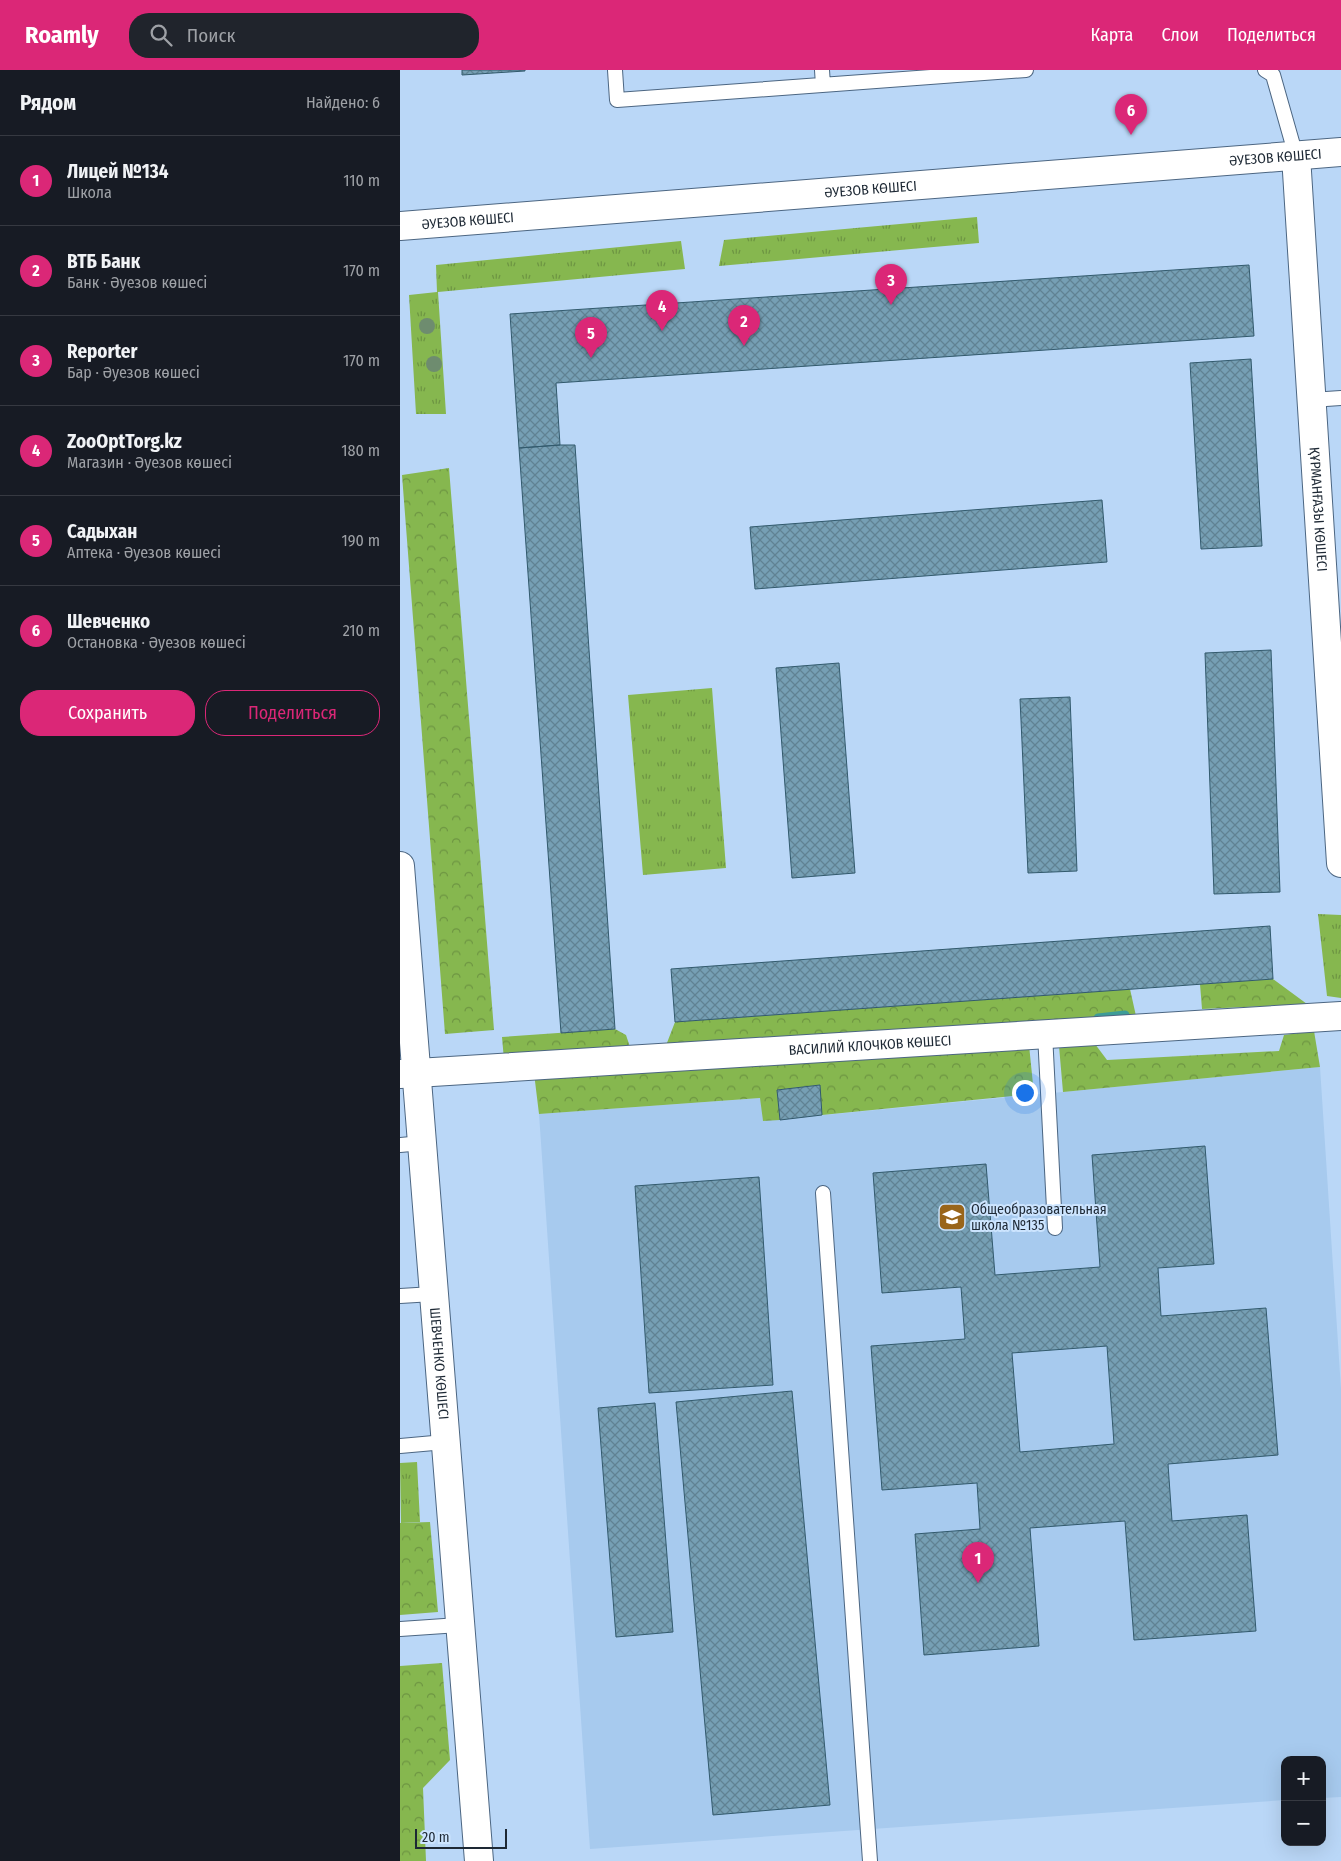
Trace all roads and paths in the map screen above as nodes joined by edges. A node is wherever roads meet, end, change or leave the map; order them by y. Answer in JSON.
{"nodes":[{"id":1,"x":615,"y":70,"type":"edge"},
{"id":2,"x":822,"y":70,"type":"edge"},
{"id":3,"x":1018,"y":70,"type":"edge"},
{"id":4,"x":1026,"y":70,"type":"edge"},
{"id":5,"x":1270,"y":72,"type":"edge"},
{"id":6,"x":823,"y":85,"type":"junction"},
{"id":7,"x":1341,"y":152,"type":"edge"},
{"id":8,"x":1296,"y":156,"type":"junction"},
{"id":9,"x":400,"y":226,"type":"edge"},
{"id":10,"x":1341,"y":398,"type":"edge"},
{"id":11,"x":1311,"y":400,"type":"junction"},
{"id":12,"x":1341,"y":863,"type":"edge"},
{"id":13,"x":400,"y":866,"type":"edge"},
{"id":14,"x":1341,"y":1016,"type":"edge"},
{"id":15,"x":1045,"y":1034,"type":"junction"},
{"id":16,"x":408,"y":1074,"type":"edge"},
{"id":17,"x":411,"y":1144,"type":"edge"},
{"id":18,"x":823,"y":1193,"type":"dead end"},
{"id":19,"x":1055,"y":1228,"type":"dead end"},
{"id":20,"x":433,"y":1294,"type":"junction"},
{"id":21,"x":400,"y":1296,"type":"edge"},
{"id":22,"x":445,"y":1442,"type":"junction"},
{"id":23,"x":400,"y":1446,"type":"edge"},
{"id":24,"x":459,"y":1625,"type":"junction"},
{"id":25,"x":400,"y":1629,"type":"edge"},
{"id":26,"x":479,"y":1861,"type":"edge"},
{"id":27,"x":870,"y":1861,"type":"edge"}],
"edges":[{"from":1,"to":6,"type":"lane"},
{"from":2,"to":6,"type":"lane"},
{"from":3,"to":4,"type":"lane"},
{"from":3,"to":6,"type":"lane"},
{"from":5,"to":8,"type":"lane"},
{"from":7,"to":8,"type":"street","name":"ӘУЕЗОВ КӨШЕСІ"},
{"from":8,"to":9,"type":"street","name":"ӘУЕЗОВ КӨШЕСІ"},
{"from":8,"to":11,"type":"street","name":"ҚҰРМАНҒАЗЫ КӨШЕСІ"},
{"from":10,"to":11,"type":"lane"},
{"from":11,"to":12,"type":"street","name":"ҚҰРМАНҒАЗЫ КӨШЕСІ"},
{"from":13,"to":16,"type":"street","name":"ШЕВЧЕНКО КӨШЕСІ"},
{"from":14,"to":15,"type":"street","name":"ВАСИЛИЙ КЛОЧКОВ КӨШЕСІ"},
{"from":15,"to":16,"type":"street","name":"ВАСИЛИЙ КЛОЧКОВ КӨШЕСІ"},
{"from":15,"to":19,"type":"lane"},
{"from":16,"to":17,"type":"street","name":"ШЕВЧЕНКО КӨШЕСІ"},
{"from":17,"to":20,"type":"street","name":"ШЕВЧЕНКО КӨШЕСІ"},
{"from":18,"to":27,"type":"lane"},
{"from":20,"to":21,"type":"lane"},
{"from":20,"to":22,"type":"street","name":"ШЕВЧЕНКО КӨШЕСІ"},
{"from":22,"to":23,"type":"lane"},
{"from":22,"to":24,"type":"street","name":"ШЕВЧЕНКО КӨШЕСІ"},
{"from":24,"to":25,"type":"lane"},
{"from":24,"to":26,"type":"street","name":"ШЕВЧЕНКО КӨШЕСІ"}]}
